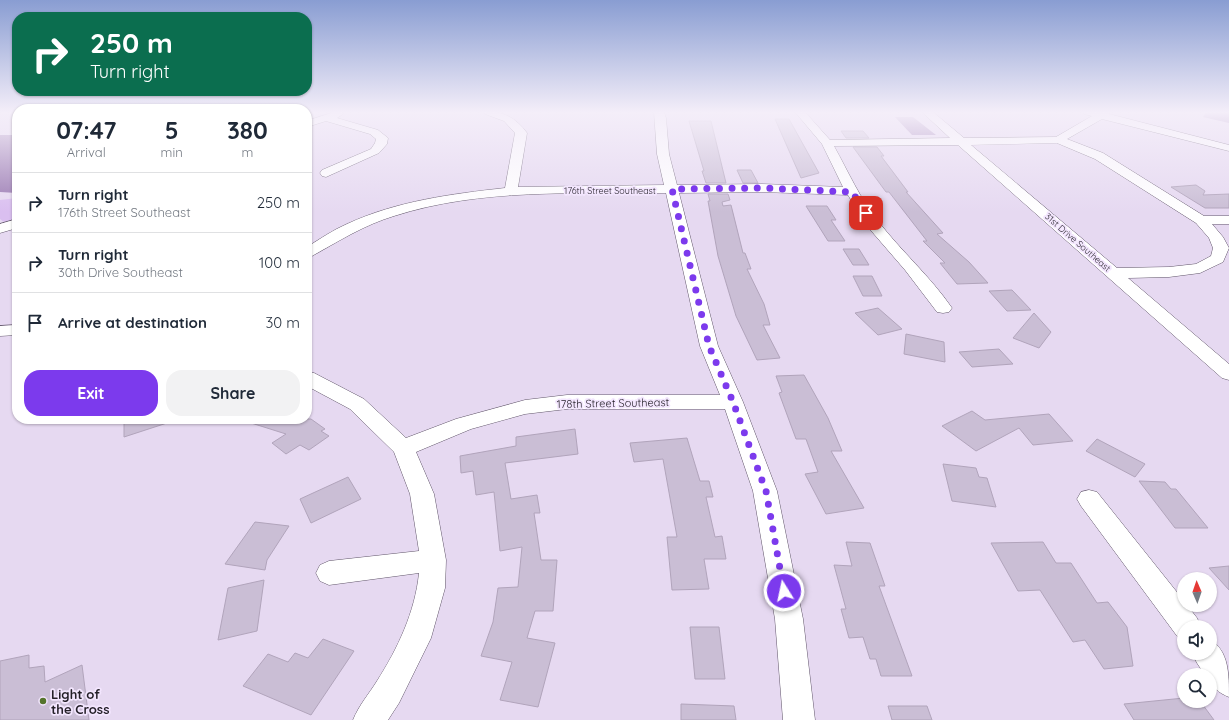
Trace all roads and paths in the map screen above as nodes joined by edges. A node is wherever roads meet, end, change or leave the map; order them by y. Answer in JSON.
{"nodes":[{"id":1,"x":380,"y":146,"type":"edge"},
{"id":2,"x":519,"y":146,"type":"edge"},
{"id":3,"x":662,"y":146,"type":"edge"},
{"id":4,"x":828,"y":146,"type":"edge"},
{"id":5,"x":966,"y":146,"type":"edge"},
{"id":6,"x":1072,"y":146,"type":"edge"},
{"id":7,"x":326,"y":173,"type":"dead end"},
{"id":8,"x":672,"y":189,"type":"junction"},
{"id":9,"x":512,"y":191,"type":"junction"},
{"id":10,"x":852,"y":192,"type":"junction"},
{"id":11,"x":1201,"y":220,"type":"junction"},
{"id":12,"x":1229,"y":220,"type":"edge"},
{"id":13,"x":12,"y":225,"type":"edge"},
{"id":14,"x":0,"y":229,"type":"edge"},
{"id":15,"x":312,"y":248,"type":"edge"},
{"id":16,"x":1114,"y":273,"type":"junction"},
{"id":17,"x":943,"y":308,"type":"dead end"},
{"id":18,"x":12,"y":330,"type":"edge"},
{"id":19,"x":0,"y":331,"type":"edge"},
{"id":20,"x":1229,"y":374,"type":"edge"},
{"id":21,"x":312,"y":381,"type":"edge"},
{"id":22,"x":733,"y":402,"type":"junction"},
{"id":23,"x":404,"y":448,"type":"junction"},
{"id":24,"x":1089,"y":499,"type":"dead end"},
{"id":25,"x":433,"y":560,"type":"junction"},
{"id":26,"x":329,"y":573,"type":"dead end"},
{"id":27,"x":1182,"y":620,"type":"edge"},
{"id":28,"x":1212,"y":660,"type":"edge"},
{"id":29,"x":1229,"y":682,"type":"edge"},
{"id":30,"x":369,"y":720,"type":"edge"},
{"id":31,"x":799,"y":720,"type":"edge"}],
"edges":[{"from":1,"to":7,"type":"street"},
{"from":2,"to":9,"type":"street"},
{"from":3,"to":8,"type":"street"},
{"from":4,"to":10,"type":"street"},
{"from":5,"to":16,"type":"street","name":"31st Drive Southeast"},
{"from":6,"to":11,"type":"street"},
{"from":8,"to":9,"type":"street","name":"176th Street Southeast"},
{"from":8,"to":10,"type":"street","name":"176th Street Southeast"},
{"from":8,"to":22,"type":"street"},
{"from":9,"to":15,"type":"street","name":"176th Street Southeast"},
{"from":10,"to":17,"type":"street"},
{"from":11,"to":12,"type":"street"},
{"from":11,"to":16,"type":"street"},
{"from":13,"to":14,"type":"street"},
{"from":16,"to":20,"type":"street","name":"31st Drive Southeast"},
{"from":18,"to":19,"type":"street"},
{"from":21,"to":23,"type":"street"},
{"from":22,"to":23,"type":"street","name":"178th Street Southeast"},
{"from":22,"to":31,"type":"street"},
{"from":23,"to":25,"type":"street"},
{"from":24,"to":27,"type":"street"},
{"from":25,"to":26,"type":"street"},
{"from":25,"to":30,"type":"street"},
{"from":28,"to":29,"type":"street"}]}
